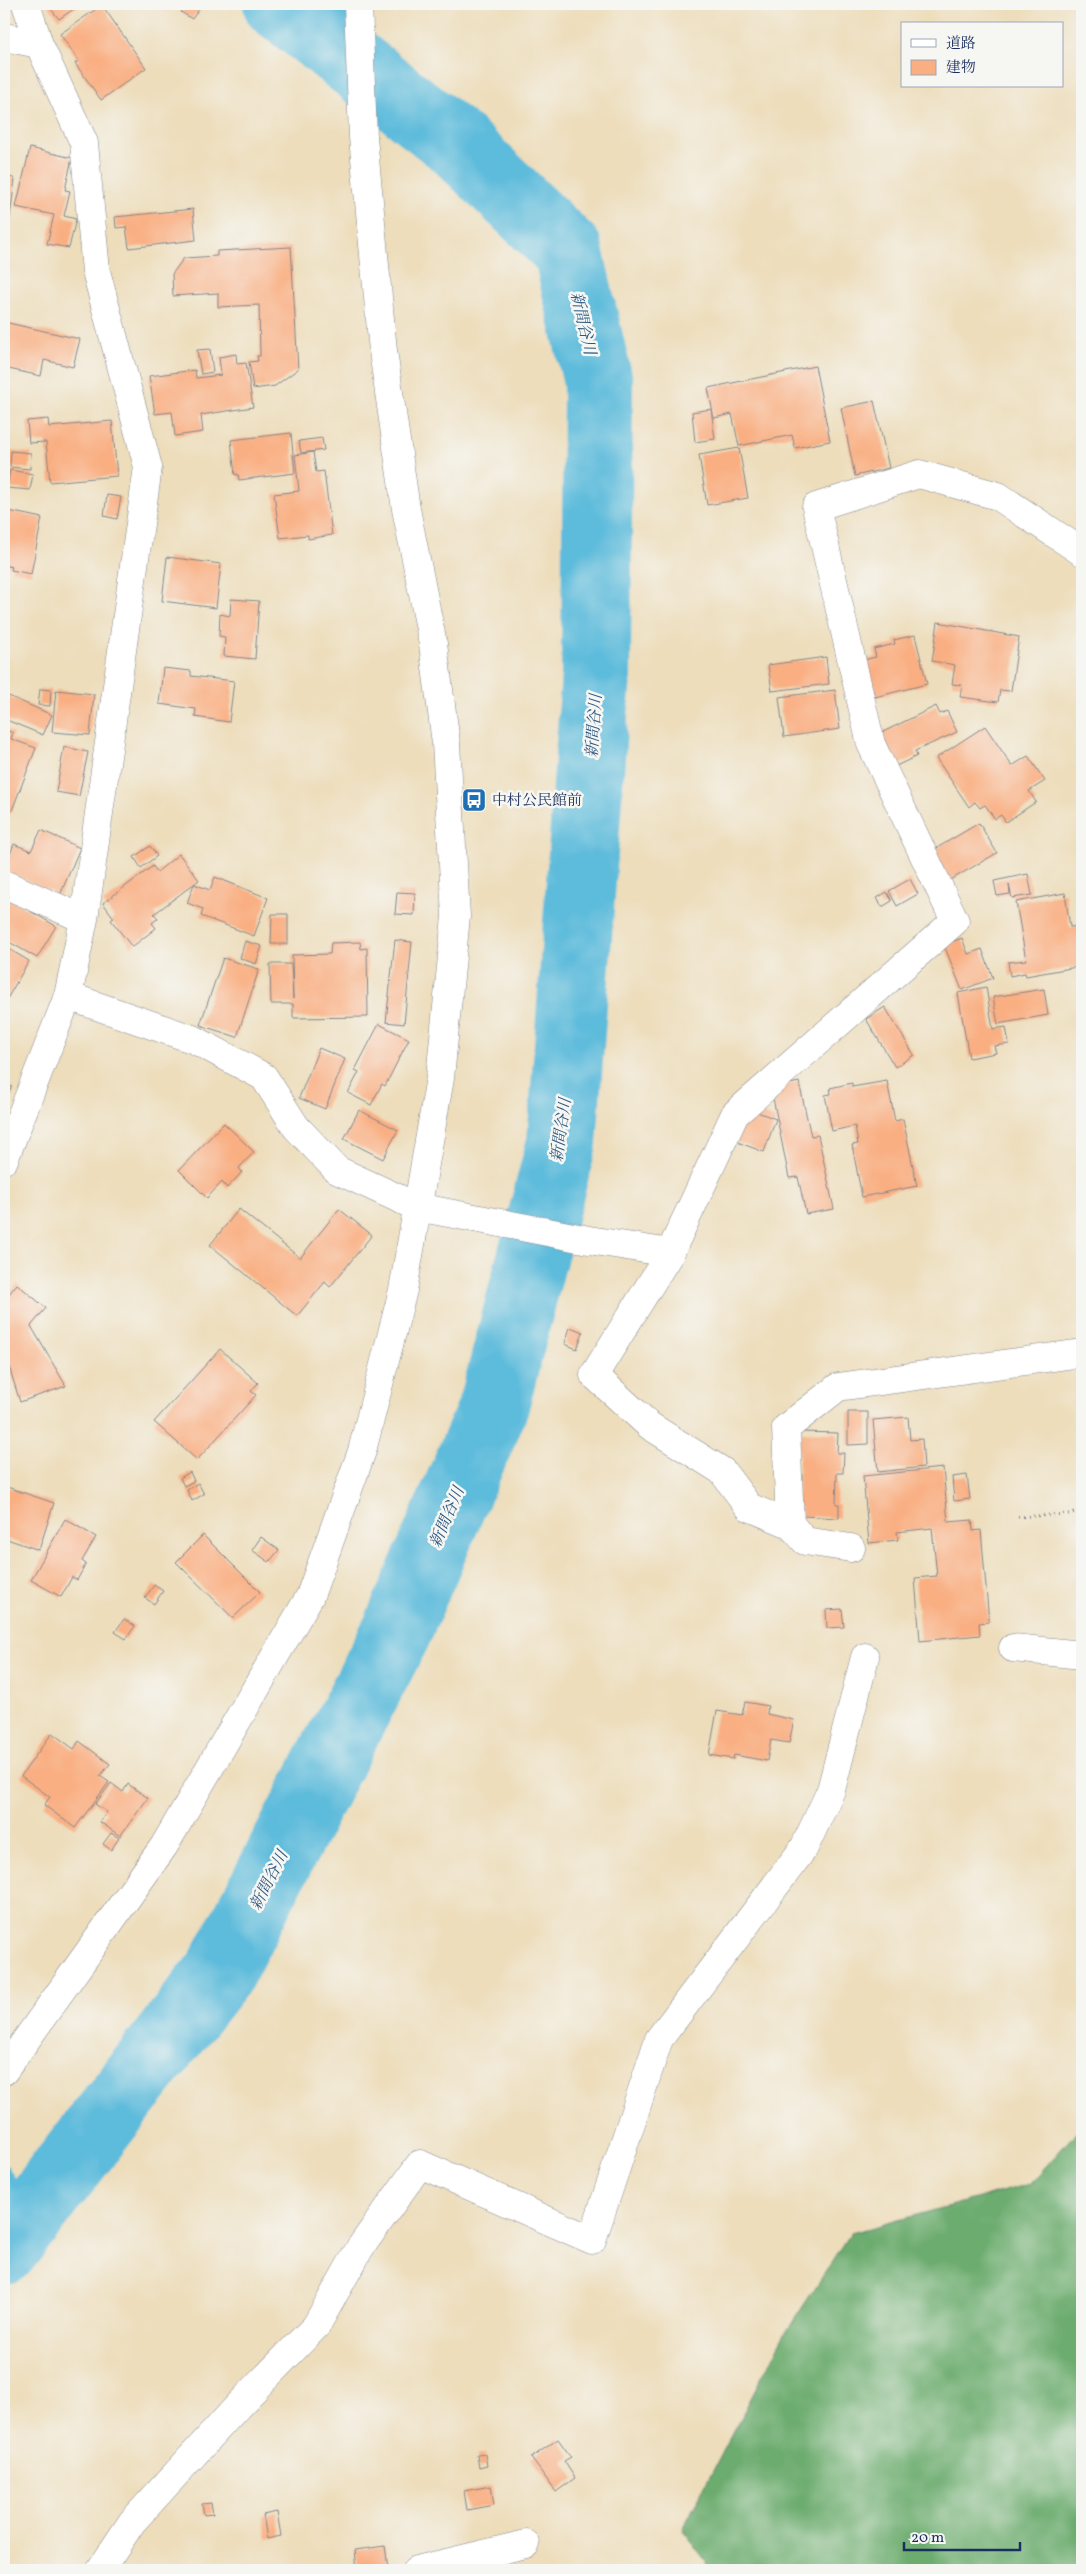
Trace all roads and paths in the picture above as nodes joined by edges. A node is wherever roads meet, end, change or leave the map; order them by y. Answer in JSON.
{"nodes":[{"id":1,"x":26,"y":4,"type":"edge"},
{"id":2,"x":358,"y":4,"type":"edge"},
{"id":3,"x":4,"y":37,"type":"edge"},
{"id":4,"x":39,"y":44,"type":"junction"},
{"id":5,"x":1082,"y":552,"type":"edge"},
{"id":6,"x":4,"y":884,"type":"edge"},
{"id":7,"x":84,"y":919,"type":"junction"},
{"id":8,"x":68,"y":996,"type":"junction"},
{"id":9,"x":4,"y":1160,"type":"edge"},
{"id":10,"x":417,"y":1207,"type":"junction"},
{"id":11,"x":670,"y":1253,"type":"junction"},
{"id":12,"x":1082,"y":1353,"type":"edge"},
{"id":13,"x":1082,"y":1513,"type":"edge"},
{"id":14,"x":1018,"y":1517,"type":"dead end"},
{"id":15,"x":790,"y":1524,"type":"junction"},
{"id":16,"x":851,"y":1548,"type":"dead end"},
{"id":17,"x":1013,"y":1648,"type":"dead end"},
{"id":18,"x":1082,"y":1655,"type":"edge"},
{"id":19,"x":864,"y":1657,"type":"dead end"},
{"id":20,"x":4,"y":2071,"type":"edge"},
{"id":21,"x":100,"y":2570,"type":"edge"},
{"id":22,"x":416,"y":2570,"type":"edge"},
{"id":23,"x":511,"y":2570,"type":"edge"}],
"edges":[{"from":1,"to":4,"type":"street"},
{"from":2,"to":10,"type":"street"},
{"from":3,"to":4,"type":"street"},
{"from":4,"to":7,"type":"street"},
{"from":5,"to":11,"type":"street"},
{"from":6,"to":7,"type":"street"},
{"from":7,"to":8,"type":"street"},
{"from":8,"to":9,"type":"street"},
{"from":8,"to":10,"type":"street"},
{"from":10,"to":11,"type":"street"},
{"from":10,"to":20,"type":"street"},
{"from":11,"to":15,"type":"street"},
{"from":12,"to":15,"type":"street"},
{"from":13,"to":14,"type":"path"},
{"from":15,"to":16,"type":"street"},
{"from":17,"to":18,"type":"street"},
{"from":19,"to":21,"type":"street"},
{"from":22,"to":23,"type":"street"}]}
